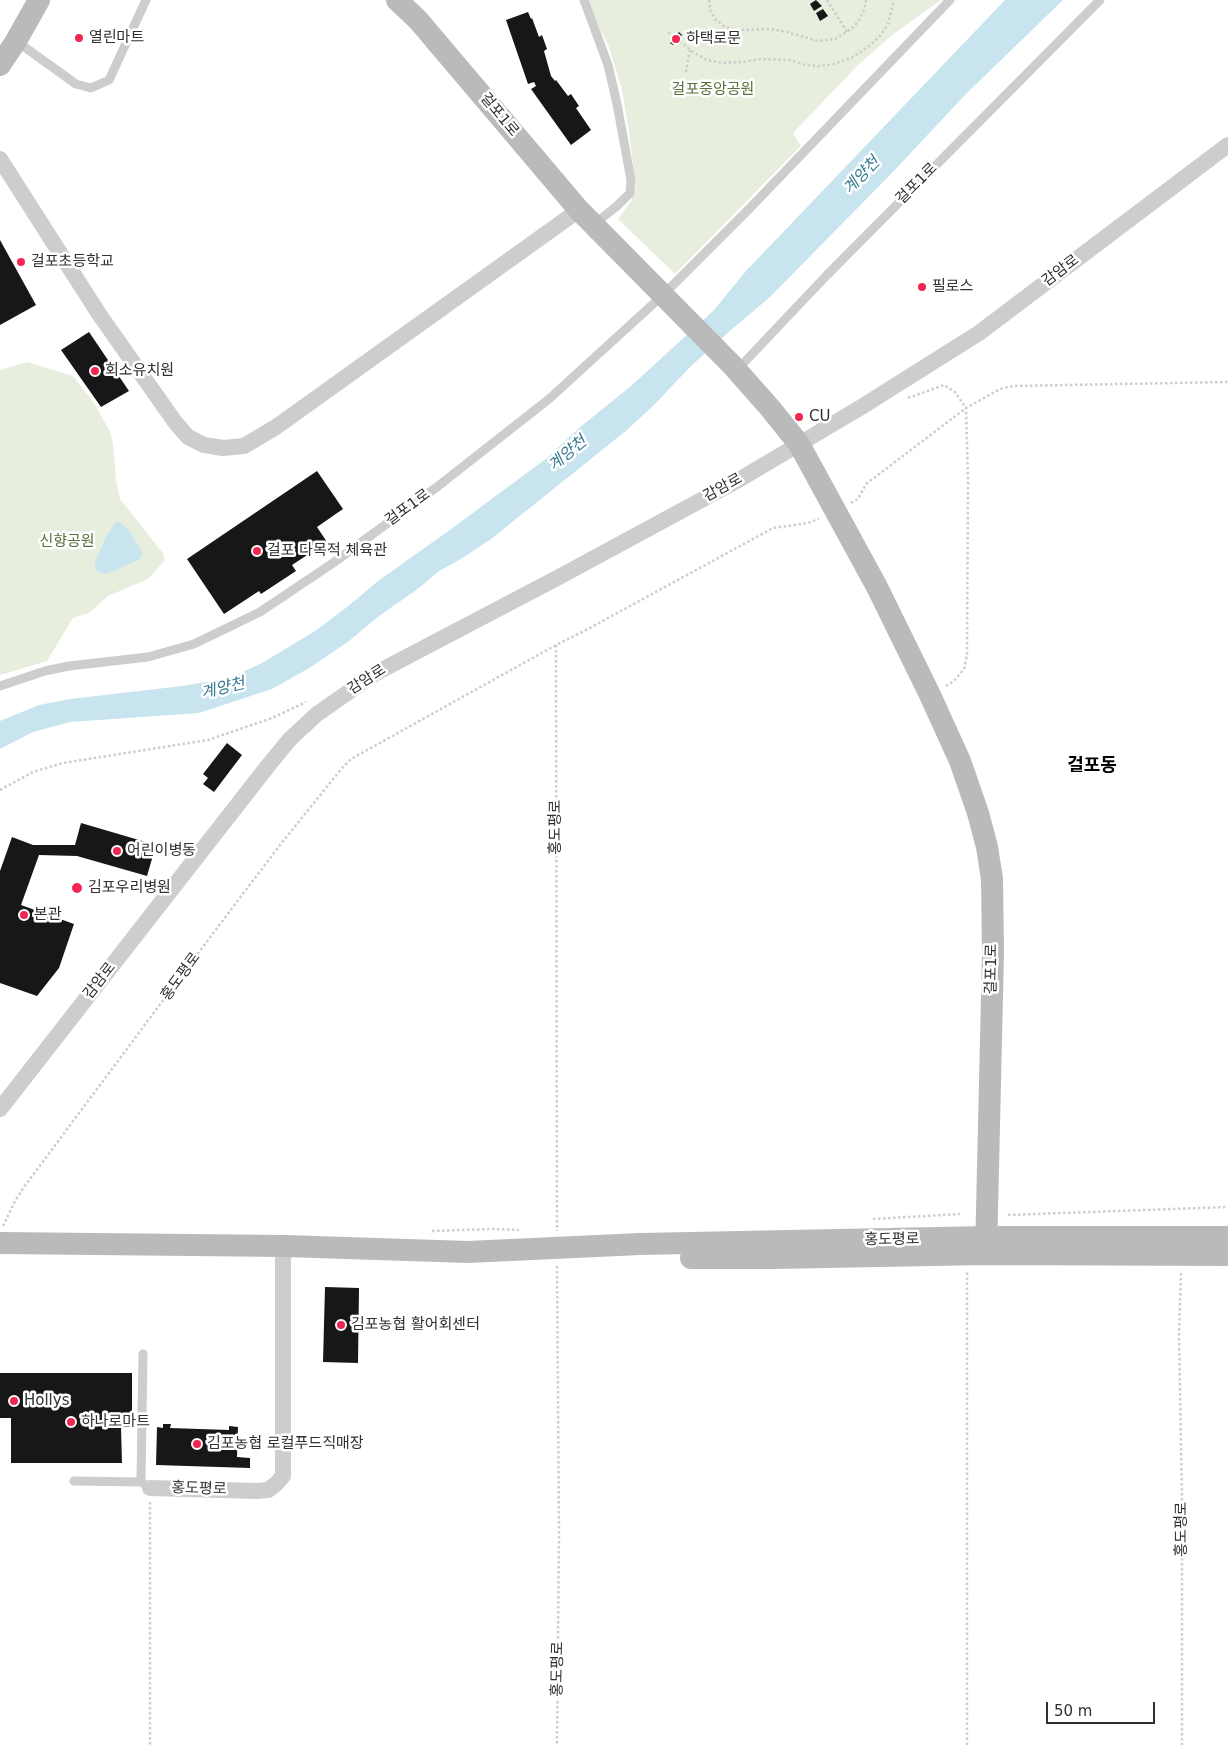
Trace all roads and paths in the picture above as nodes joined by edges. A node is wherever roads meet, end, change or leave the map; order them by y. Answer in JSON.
{"nodes":[{"id":1,"x":38,"y":0,"type":"edge"},
{"id":2,"x":146,"y":0,"type":"edge"},
{"id":3,"x":398,"y":0,"type":"edge"},
{"id":4,"x":584,"y":0,"type":"edge"},
{"id":5,"x":709,"y":0,"type":"edge"},
{"id":6,"x":826,"y":0,"type":"edge"},
{"id":7,"x":866,"y":0,"type":"edge"},
{"id":8,"x":894,"y":0,"type":"edge"},
{"id":9,"x":950,"y":0,"type":"edge"},
{"id":10,"x":1100,"y":0,"type":"edge"},
{"id":11,"x":668,"y":32,"type":"dead end"},
{"id":12,"x":847,"y":32,"type":"junction"},
{"id":13,"x":16,"y":41,"type":"junction"},
{"id":14,"x":690,"y":50,"type":"junction"},
{"id":15,"x":0,"y":65,"type":"edge"},
{"id":16,"x":686,"y":72,"type":"dead end"},
{"id":17,"x":1228,"y":144,"type":"edge"},
{"id":18,"x":0,"y":159,"type":"edge"},
{"id":19,"x":586,"y":218,"type":"junction"},
{"id":20,"x":667,"y":299,"type":"junction"},
{"id":21,"x":734,"y":368,"type":"junction"},
{"id":22,"x":1228,"y":382,"type":"edge"},
{"id":23,"x":906,"y":398,"type":"dead end"},
{"id":24,"x":966,"y":408,"type":"junction"},
{"id":25,"x":800,"y":444,"type":"junction"},
{"id":26,"x":837,"y":512,"type":"junction"},
{"id":27,"x":556,"y":644,"type":"junction"},
{"id":28,"x":0,"y":686,"type":"edge"},
{"id":29,"x":930,"y":695,"type":"junction"},
{"id":30,"x":313,"y":699,"type":"dead end"},
{"id":31,"x":0,"y":790,"type":"edge"},
{"id":32,"x":0,"y":1109,"type":"edge"},
{"id":33,"x":1228,"y":1207,"type":"edge"},
{"id":34,"x":960,"y":1214,"type":"dead end"},
{"id":35,"x":1008,"y":1215,"type":"dead end"},
{"id":36,"x":873,"y":1219,"type":"dead end"},
{"id":37,"x":520,"y":1230,"type":"dead end"},
{"id":38,"x":428,"y":1231,"type":"dead end"},
{"id":39,"x":3,"y":1232,"type":"edge"},
{"id":40,"x":1228,"y":1237,"type":"edge"},
{"id":41,"x":980,"y":1248,"type":"junction"},
{"id":42,"x":284,"y":1253,"type":"junction"},
{"id":43,"x":1182,"y":1254,"type":"junction"},
{"id":44,"x":1228,"y":1255,"type":"edge"},
{"id":45,"x":0,"y":1256,"type":"edge"},
{"id":46,"x":557,"y":1256,"type":"junction"},
{"id":47,"x":143,"y":1354,"type":"dead end"},
{"id":48,"x":74,"y":1481,"type":"dead end"},
{"id":49,"x":145,"y":1485,"type":"junction"},
{"id":50,"x":150,"y":1745,"type":"edge"},
{"id":51,"x":557,"y":1745,"type":"edge"},
{"id":52,"x":967,"y":1745,"type":"edge"},
{"id":53,"x":1182,"y":1745,"type":"edge"}],
"edges":[{"from":1,"to":13,"type":"street"},
{"from":2,"to":13,"type":"lane"},
{"from":3,"to":19,"type":"street","name":"걸포1로"},
{"from":4,"to":19,"type":"lane"},
{"from":5,"to":12,"type":"path"},
{"from":6,"to":12,"type":"path"},
{"from":7,"to":12,"type":"path"},
{"from":8,"to":14,"type":"path"},
{"from":9,"to":20,"type":"lane"},
{"from":10,"to":21,"type":"lane","name":"걸포1로"},
{"from":11,"to":14,"type":"path"},
{"from":13,"to":15,"type":"street"},
{"from":14,"to":16,"type":"path"},
{"from":17,"to":25,"type":"street","name":"감암로"},
{"from":18,"to":19,"type":"street"},
{"from":19,"to":20,"type":"street","name":"걸포1로"},
{"from":20,"to":21,"type":"street","name":"걸포1로"},
{"from":20,"to":28,"type":"lane","name":"걸포1로"},
{"from":21,"to":25,"type":"street","name":"걸포1로"},
{"from":22,"to":24,"type":"path"},
{"from":23,"to":24,"type":"path"},
{"from":24,"to":26,"type":"path","name":"홍도평로"},
{"from":24,"to":29,"type":"path"},
{"from":25,"to":26,"type":"street","name":"걸포1로"},
{"from":25,"to":32,"type":"street","name":"감암로"},
{"from":26,"to":27,"type":"path","name":"홍도평로"},
{"from":26,"to":29,"type":"street","name":"걸포1로"},
{"from":27,"to":39,"type":"path","name":"홍도평로"},
{"from":27,"to":46,"type":"path","name":"홍도평로"},
{"from":29,"to":41,"type":"street","name":"걸포1로"},
{"from":30,"to":31,"type":"path"},
{"from":33,"to":35,"type":"path"},
{"from":34,"to":36,"type":"path"},
{"from":37,"to":38,"type":"path"},
{"from":39,"to":42,"type":"street","name":"홍도평로"},
{"from":40,"to":41,"type":"street","name":"홍도평로"},
{"from":41,"to":43,"type":"street","name":"홍도평로"},
{"from":41,"to":46,"type":"street","name":"홍도평로"},
{"from":41,"to":52,"type":"path"},
{"from":42,"to":45,"type":"street","name":"홍도평로"},
{"from":42,"to":46,"type":"street","name":"홍도평로"},
{"from":42,"to":49,"type":"street","name":"홍도평로"},
{"from":43,"to":44,"type":"street","name":"홍도평로"},
{"from":43,"to":53,"type":"path","name":"홍도평로"},
{"from":46,"to":51,"type":"path","name":"홍도평로"},
{"from":47,"to":49,"type":"lane"},
{"from":48,"to":49,"type":"lane"},
{"from":49,"to":50,"type":"path","name":"홍도평로"}]}
